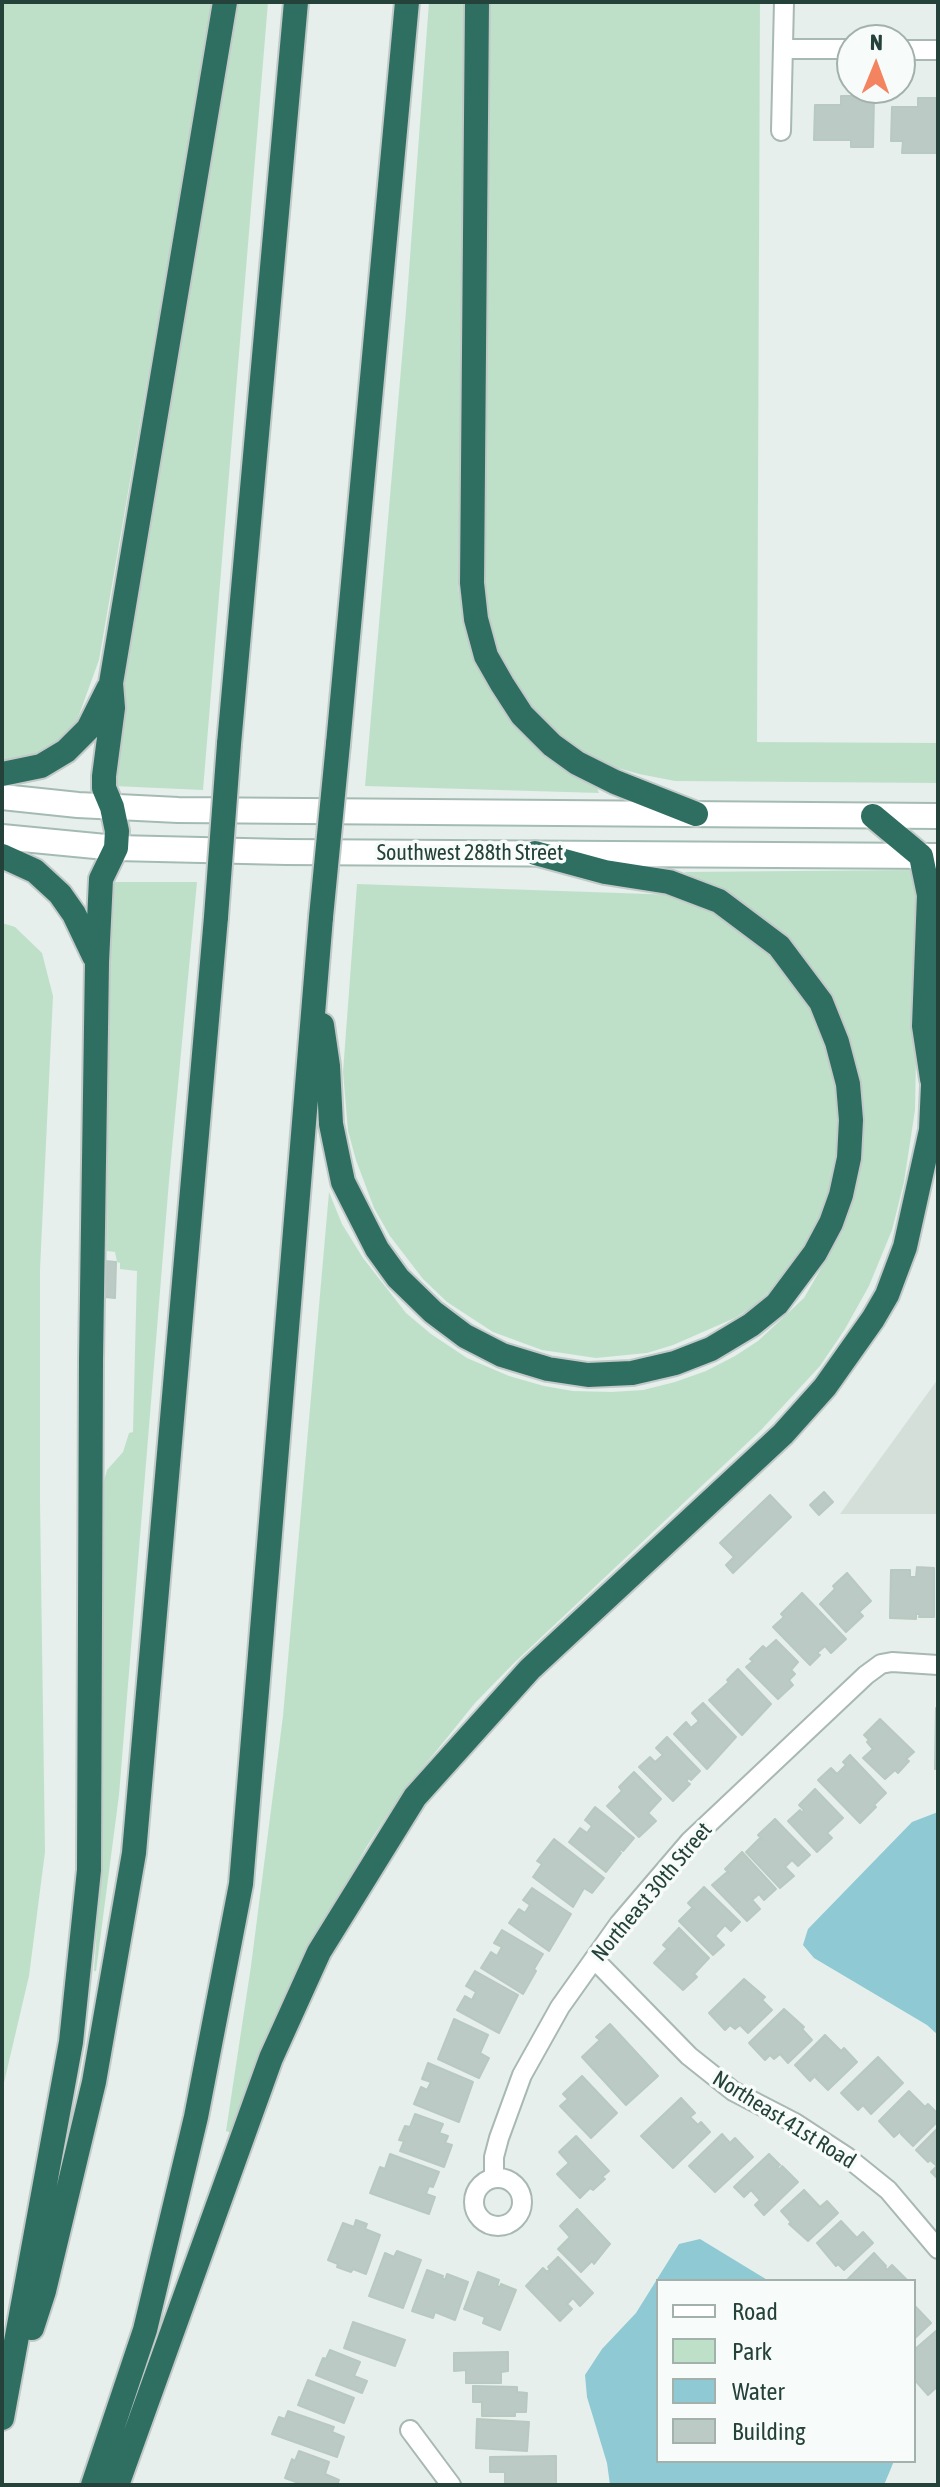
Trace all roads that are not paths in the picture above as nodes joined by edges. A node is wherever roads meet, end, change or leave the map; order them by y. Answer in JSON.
{"nodes":[{"id":1,"x":225,"y":2,"type":"edge"},
{"id":2,"x":296,"y":2,"type":"edge"},
{"id":3,"x":407,"y":2,"type":"edge"},
{"id":4,"x":477,"y":2,"type":"edge"},
{"id":5,"x":784,"y":2,"type":"edge"},
{"id":6,"x":784,"y":49,"type":"junction"},
{"id":7,"x":836,"y":49,"type":"edge"},
{"id":8,"x":916,"y":50,"type":"edge"},
{"id":9,"x":938,"y":50,"type":"edge"},
{"id":10,"x":781,"y":131,"type":"dead end"},
{"id":11,"x":111,"y":683,"type":"junction"},
{"id":12,"x":2,"y":774,"type":"edge"},
{"id":13,"x":2,"y":797,"type":"edge"},
{"id":14,"x":112,"y":807,"type":"junction"},
{"id":15,"x":696,"y":814,"type":"junction"},
{"id":16,"x":873,"y":816,"type":"junction"},
{"id":17,"x":938,"y":816,"type":"edge"},
{"id":18,"x":2,"y":837,"type":"edge"},
{"id":19,"x":116,"y":848,"type":"junction"},
{"id":20,"x":535,"y":853,"type":"junction"},
{"id":21,"x":2,"y":856,"type":"edge"},
{"id":22,"x":930,"y":856,"type":"edge"},
{"id":23,"x":97,"y":962,"type":"junction"},
{"id":24,"x":316,"y":985,"type":"junction"},
{"id":25,"x":938,"y":1059,"type":"edge"},
{"id":26,"x":933,"y":1085,"type":"junction"},
{"id":27,"x":938,"y":1665,"type":"edge"},
{"id":28,"x":594,"y":1959,"type":"junction"},
{"id":29,"x":494,"y":2178,"type":"dead end"},
{"id":30,"x":938,"y":2249,"type":"edge"},
{"id":31,"x":2,"y":2420,"type":"edge"},
{"id":32,"x":410,"y":2430,"type":"dead end"},
{"id":33,"x":93,"y":2485,"type":"edge"},
{"id":34,"x":117,"y":2485,"type":"edge"},
{"id":35,"x":451,"y":2485,"type":"edge"}],
"edges":[{"from":1,"to":11,"type":"highway"},
{"from":2,"to":31,"type":"highway","bridge":true},
{"from":3,"to":24,"type":"highway","bridge":true},
{"from":4,"to":15,"type":"highway"},
{"from":5,"to":6,"type":"street"},
{"from":6,"to":7,"type":"street"},
{"from":6,"to":10,"type":"street"},
{"from":8,"to":9,"type":"street"},
{"from":11,"to":12,"type":"highway"},
{"from":11,"to":14,"type":"highway"},
{"from":13,"to":14,"type":"main road","name":"Southwest 288th Street"},
{"from":14,"to":15,"type":"main road","name":"Southwest 288th Street"},
{"from":14,"to":19,"type":"highway"},
{"from":15,"to":16,"type":"main road","name":"Southwest 288th Street"},
{"from":16,"to":17,"type":"main road","name":"Southwest 288th Street"},
{"from":16,"to":22,"type":"highway"},
{"from":18,"to":19,"type":"main road","name":"Southwest 288th Street"},
{"from":19,"to":20,"type":"main road","name":"Southwest 288th Street"},
{"from":19,"to":23,"type":"highway"},
{"from":20,"to":22,"type":"main road","name":"Southwest 288th Street"},
{"from":20,"to":24,"type":"highway"},
{"from":21,"to":23,"type":"highway"},
{"from":22,"to":26,"type":"highway"},
{"from":23,"to":31,"type":"highway"},
{"from":24,"to":33,"type":"highway"},
{"from":25,"to":26,"type":"highway"},
{"from":26,"to":34,"type":"highway"},
{"from":27,"to":28,"type":"street","name":"Northeast 30th Street"},
{"from":28,"to":29,"type":"street","name":"Northeast 30th Street"},
{"from":28,"to":30,"type":"street","name":"Northeast 41st Road"},
{"from":32,"to":35,"type":"street"}]}
